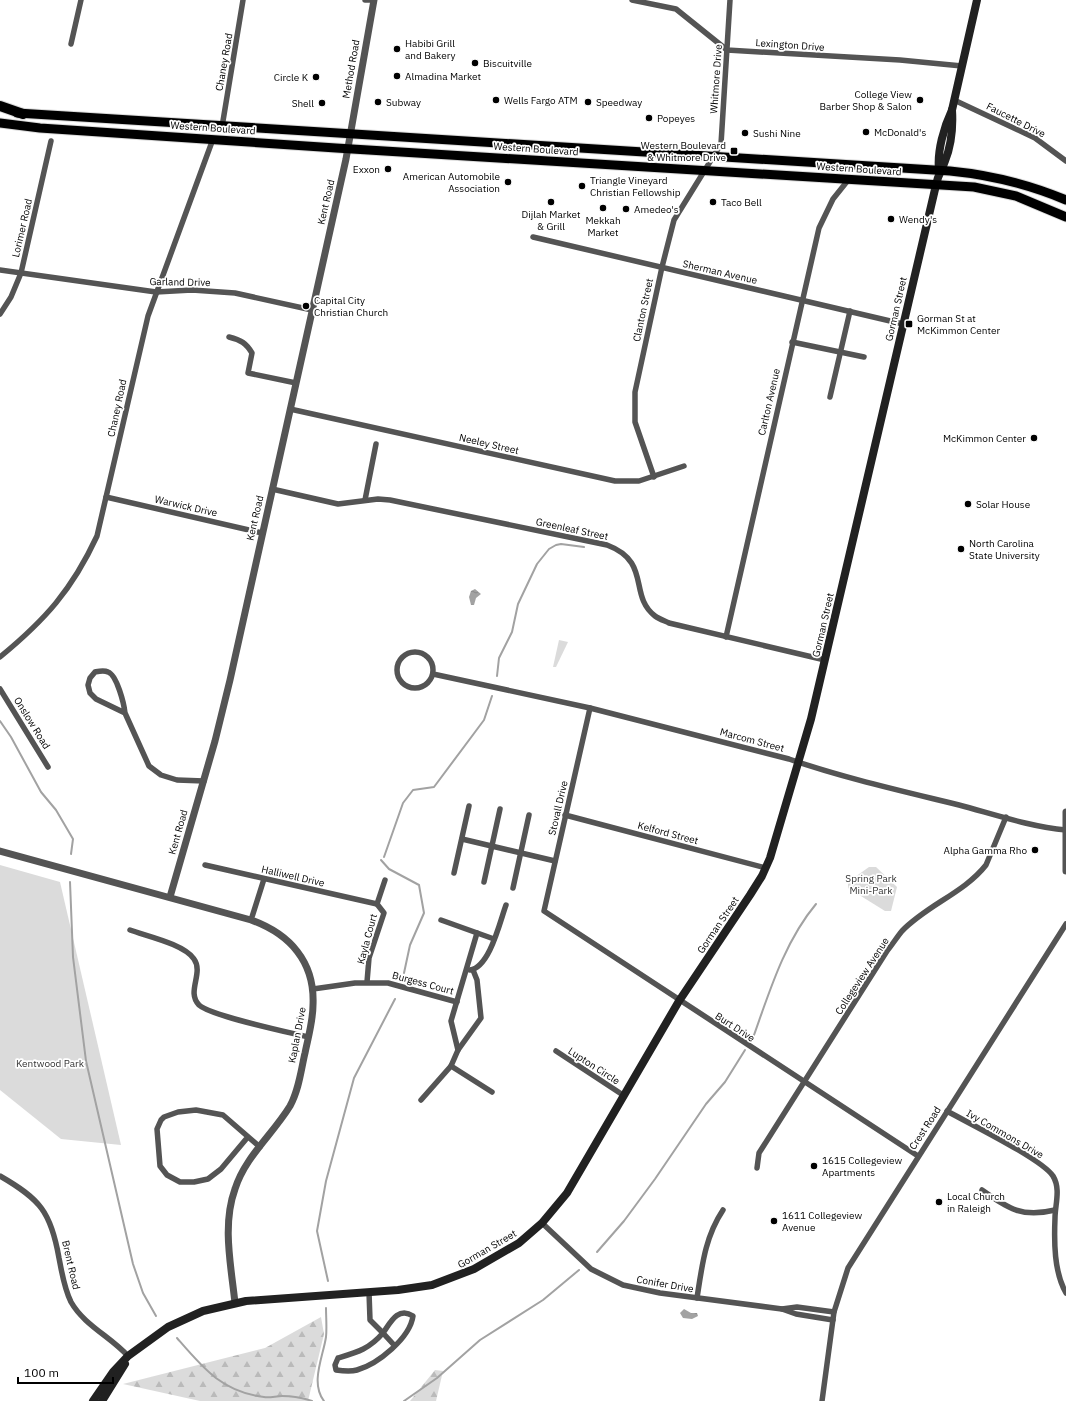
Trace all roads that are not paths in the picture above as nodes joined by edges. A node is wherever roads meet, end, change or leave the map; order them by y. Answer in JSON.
{"nodes":[{"id":1,"x":81,"y":0,"type":"edge"},
{"id":2,"x":243,"y":0,"type":"edge"},
{"id":3,"x":365,"y":0,"type":"edge"},
{"id":4,"x":374,"y":0,"type":"edge"},
{"id":5,"x":632,"y":0,"type":"edge"},
{"id":6,"x":730,"y":0,"type":"edge"},
{"id":7,"x":977,"y":0,"type":"edge"},
{"id":8,"x":72,"y":44,"type":"dead end"},
{"id":9,"x":727,"y":50,"type":"junction"},
{"id":10,"x":962,"y":66,"type":"junction"},
{"id":11,"x":954,"y":100,"type":"junction"},
{"id":12,"x":0,"y":107,"type":"edge"},
{"id":13,"x":23,"y":114,"type":"joint"},
{"id":14,"x":0,"y":124,"type":"edge"},
{"id":15,"x":222,"y":127,"type":"junction"},
{"id":16,"x":213,"y":139,"type":"junction"},
{"id":17,"x":51,"y":140,"type":"dead end"},
{"id":18,"x":348,"y":141,"type":"junction"},
{"id":19,"x":714,"y":156,"type":"junction"},
{"id":20,"x":1066,"y":161,"type":"edge"},
{"id":21,"x":939,"y":170,"type":"junction"},
{"id":22,"x":704,"y":171,"type":"junction"},
{"id":23,"x":849,"y":180,"type":"junction"},
{"id":24,"x":936,"y":184,"type":"junction"},
{"id":25,"x":1066,"y":200,"type":"edge"},
{"id":26,"x":1066,"y":217,"type":"edge"},
{"id":27,"x":533,"y":237,"type":"dead end"},
{"id":28,"x":662,"y":267,"type":"junction"},
{"id":29,"x":0,"y":270,"type":"edge"},
{"id":30,"x":21,"y":273,"type":"junction"},
{"id":31,"x":156,"y":292,"type":"junction"},
{"id":32,"x":802,"y":300,"type":"junction"},
{"id":33,"x":312,"y":310,"type":"junction"},
{"id":34,"x":850,"y":311,"type":"junction"},
{"id":35,"x":0,"y":314,"type":"edge"},
{"id":36,"x":903,"y":324,"type":"junction"},
{"id":37,"x":229,"y":337,"type":"dead end"},
{"id":38,"x":792,"y":342,"type":"junction"},
{"id":39,"x":840,"y":352,"type":"junction"},
{"id":40,"x":864,"y":357,"type":"dead end"},
{"id":41,"x":296,"y":383,"type":"junction"},
{"id":42,"x":830,"y":397,"type":"dead end"},
{"id":43,"x":290,"y":409,"type":"junction"},
{"id":44,"x":376,"y":444,"type":"dead end"},
{"id":45,"x":684,"y":466,"type":"dead end"},
{"id":46,"x":654,"y":477,"type":"junction"},
{"id":47,"x":272,"y":489,"type":"junction"},
{"id":48,"x":106,"y":497,"type":"junction"},
{"id":49,"x":365,"y":500,"type":"junction"},
{"id":50,"x":262,"y":533,"type":"junction"},
{"id":51,"x":726,"y":637,"type":"junction"},
{"id":52,"x":0,"y":657,"type":"edge"},
{"id":53,"x":825,"y":660,"type":"junction"},
{"id":54,"x":433,"y":674,"type":"junction"},
{"id":55,"x":0,"y":689,"type":"edge"},
{"id":56,"x":590,"y":708,"type":"junction"},
{"id":57,"x":125,"y":713,"type":"junction"},
{"id":58,"x":799,"y":762,"type":"junction"},
{"id":59,"x":48,"y":767,"type":"dead end"},
{"id":60,"x":204,"y":781,"type":"junction"},
{"id":61,"x":469,"y":806,"type":"dead end"},
{"id":62,"x":500,"y":809,"type":"dead end"},
{"id":63,"x":1066,"y":812,"type":"edge"},
{"id":64,"x":529,"y":815,"type":"dead end"},
{"id":65,"x":566,"y":815,"type":"junction"},
{"id":66,"x":1006,"y":817,"type":"junction"},
{"id":67,"x":1066,"y":830,"type":"edge"},
{"id":68,"x":462,"y":840,"type":"junction"},
{"id":69,"x":492,"y":846,"type":"junction"},
{"id":70,"x":0,"y":851,"type":"edge"},
{"id":71,"x":521,"y":853,"type":"junction"},
{"id":72,"x":555,"y":860,"type":"junction"},
{"id":73,"x":205,"y":865,"type":"dead end"},
{"id":74,"x":766,"y":868,"type":"junction"},
{"id":75,"x":1066,"y":871,"type":"edge"},
{"id":76,"x":454,"y":873,"type":"dead end"},
{"id":77,"x":264,"y":879,"type":"junction"},
{"id":78,"x":385,"y":880,"type":"dead end"},
{"id":79,"x":484,"y":882,"type":"dead end"},
{"id":80,"x":513,"y":888,"type":"dead end"},
{"id":81,"x":170,"y":897,"type":"junction"},
{"id":82,"x":377,"y":904,"type":"junction"},
{"id":83,"x":506,"y":905,"type":"dead end"},
{"id":84,"x":544,"y":911,"type":"joint"},
{"id":85,"x":251,"y":920,"type":"junction"},
{"id":86,"x":441,"y":920,"type":"dead end"},
{"id":87,"x":1066,"y":924,"type":"edge"},
{"id":88,"x":130,"y":930,"type":"dead end"},
{"id":89,"x":477,"y":933,"type":"junction"},
{"id":90,"x":494,"y":939,"type":"junction"},
{"id":91,"x":473,"y":970,"type":"junction"},
{"id":92,"x":465,"y":971,"type":"junction"},
{"id":93,"x":366,"y":982,"type":"junction"},
{"id":94,"x":313,"y":989,"type":"junction"},
{"id":95,"x":679,"y":1001,"type":"junction"},
{"id":96,"x":457,"y":1002,"type":"junction"},
{"id":97,"x":308,"y":1037,"type":"junction"},
{"id":98,"x":458,"y":1050,"type":"junction"},
{"id":99,"x":556,"y":1052,"type":"dead end"},
{"id":100,"x":450,"y":1066,"type":"junction"},
{"id":101,"x":805,"y":1082,"type":"junction"},
{"id":102,"x":492,"y":1092,"type":"dead end"},
{"id":103,"x":623,"y":1096,"type":"junction"},
{"id":104,"x":421,"y":1100,"type":"dead end"},
{"id":105,"x":947,"y":1111,"type":"junction"},
{"id":106,"x":247,"y":1138,"type":"junction"},
{"id":107,"x":260,"y":1147,"type":"junction"},
{"id":108,"x":918,"y":1156,"type":"junction"},
{"id":109,"x":757,"y":1168,"type":"dead end"},
{"id":110,"x":0,"y":1176,"type":"edge"},
{"id":111,"x":982,"y":1190,"type":"dead end"},
{"id":112,"x":723,"y":1210,"type":"dead end"},
{"id":113,"x":1055,"y":1210,"type":"junction"},
{"id":114,"x":542,"y":1223,"type":"junction"},
{"id":115,"x":369,"y":1292,"type":"junction"},
{"id":116,"x":1066,"y":1293,"type":"edge"},
{"id":117,"x":697,"y":1298,"type":"junction"},
{"id":118,"x":236,"y":1303,"type":"junction"},
{"id":119,"x":782,"y":1309,"type":"junction"},
{"id":120,"x":834,"y":1312,"type":"junction"},
{"id":121,"x":833,"y":1320,"type":"junction"},
{"id":122,"x":383,"y":1333,"type":"junction"},
{"id":123,"x":394,"y":1345,"type":"junction"},
{"id":124,"x":128,"y":1356,"type":"junction"},
{"id":125,"x":93,"y":1401,"type":"edge"},
{"id":126,"x":102,"y":1401,"type":"edge"},
{"id":127,"x":822,"y":1401,"type":"edge"}],
"edges":[{"from":1,"to":8,"type":"street"},
{"from":2,"to":15,"type":"street","name":"Chaney Road"},
{"from":3,"to":4,"type":"street"},
{"from":4,"to":18,"type":"street","name":"Method Road"},
{"from":5,"to":9,"type":"street"},
{"from":6,"to":9,"type":"street","name":"Whitmore Drive"},
{"from":7,"to":10,"type":"main road","name":"Gorman Street"},
{"from":9,"to":10,"type":"street","name":"Lexington Drive"},
{"from":9,"to":19,"type":"street","name":"Whitmore Drive"},
{"from":10,"to":11,"type":"main road","name":"Gorman Street"},
{"from":11,"to":20,"type":"street","name":"Faucette Drive"},
{"from":11,"to":21,"type":"main road","name":"Gorman Street"},
{"from":12,"to":13,"type":"highway"},
{"from":13,"to":15,"type":"main road","name":"Western Boulevard"},
{"from":14,"to":16,"type":"main road","name":"Western Boulevard"},
{"from":15,"to":18,"type":"main road","name":"Western Boulevard"},
{"from":16,"to":18,"type":"main road","name":"Western Boulevard"},
{"from":16,"to":31,"type":"street","name":"Chaney Road"},
{"from":17,"to":30,"type":"street","name":"Lorimer Road"},
{"from":18,"to":19,"type":"main road","name":"Western Boulevard"},
{"from":18,"to":22,"type":"main road","name":"Western Boulevard"},
{"from":18,"to":33,"type":"street","name":"Kent Road"},
{"from":19,"to":21,"type":"main road","name":"Western Boulevard"},
{"from":19,"to":22,"type":"street","name":"Clanton Street"},
{"from":21,"to":24,"type":"main road","name":"Gorman Street"},
{"from":21,"to":25,"type":"main road","name":"Western Boulevard"},
{"from":22,"to":23,"type":"main road","name":"Western Boulevard"},
{"from":22,"to":28,"type":"street","name":"Clanton Street"},
{"from":23,"to":24,"type":"main road","name":"Western Boulevard"},
{"from":23,"to":32,"type":"street","name":"Carlton Avenue"},
{"from":24,"to":26,"type":"main road","name":"Western Boulevard"},
{"from":24,"to":36,"type":"main road","name":"Gorman Street"},
{"from":27,"to":28,"type":"street","name":"Sherman Avenue"},
{"from":28,"to":32,"type":"street","name":"Sherman Avenue"},
{"from":28,"to":46,"type":"street","name":"Clanton Street"},
{"from":29,"to":30,"type":"street","name":"Garland Drive"},
{"from":30,"to":31,"type":"street","name":"Garland Drive"},
{"from":30,"to":35,"type":"street","name":"Lorimer Road"},
{"from":31,"to":33,"type":"street","name":"Garland Drive"},
{"from":31,"to":48,"type":"street","name":"Chaney Road"},
{"from":32,"to":34,"type":"street","name":"Sherman Avenue"},
{"from":32,"to":38,"type":"street","name":"Carlton Avenue"},
{"from":33,"to":41,"type":"street","name":"Kent Road"},
{"from":34,"to":36,"type":"street","name":"Sherman Avenue"},
{"from":34,"to":39,"type":"street"},
{"from":36,"to":53,"type":"main road","name":"Gorman Street"},
{"from":37,"to":41,"type":"street"},
{"from":38,"to":39,"type":"street"},
{"from":38,"to":51,"type":"street","name":"Carlton Avenue"},
{"from":39,"to":40,"type":"street"},
{"from":39,"to":42,"type":"street"},
{"from":41,"to":43,"type":"street","name":"Kent Road"},
{"from":43,"to":46,"type":"street","name":"Neeley Street"},
{"from":43,"to":47,"type":"street","name":"Kent Road"},
{"from":44,"to":49,"type":"street"},
{"from":45,"to":46,"type":"street","name":"Neeley Street"},
{"from":47,"to":49,"type":"street","name":"Greenleaf Street"},
{"from":47,"to":50,"type":"street","name":"Kent Road"},
{"from":48,"to":50,"type":"street","name":"Warwick Drive"},
{"from":48,"to":52,"type":"street","name":"Chaney Road"},
{"from":49,"to":51,"type":"street","name":"Greenleaf Street"},
{"from":50,"to":60,"type":"street","name":"Kent Road"},
{"from":51,"to":53,"type":"street","name":"Greenleaf Street"},
{"from":53,"to":58,"type":"main road","name":"Gorman Street"},
{"from":54,"to":54,"type":"street"},
{"from":54,"to":56,"type":"street","name":"Marcom Street"},
{"from":55,"to":59,"type":"street","name":"Onslow Road"},
{"from":56,"to":58,"type":"street","name":"Marcom Street"},
{"from":56,"to":65,"type":"street","name":"Stovall Drive"},
{"from":57,"to":57,"type":"street"},
{"from":57,"to":60,"type":"street"},
{"from":58,"to":66,"type":"street","name":"Marcom Street"},
{"from":58,"to":74,"type":"main road","name":"Gorman Street"},
{"from":60,"to":81,"type":"street","name":"Kent Road"},
{"from":61,"to":68,"type":"street"},
{"from":62,"to":69,"type":"street"},
{"from":63,"to":67,"type":"street"},
{"from":64,"to":71,"type":"street"},
{"from":65,"to":72,"type":"street","name":"Stovall Drive"},
{"from":65,"to":74,"type":"street","name":"Kelford Street"},
{"from":66,"to":67,"type":"street","name":"Marcom Street"},
{"from":66,"to":101,"type":"street","name":"Collegeview Avenue"},
{"from":67,"to":75,"type":"street"},
{"from":68,"to":69,"type":"street"},
{"from":68,"to":76,"type":"street"},
{"from":69,"to":71,"type":"street"},
{"from":69,"to":79,"type":"street"},
{"from":70,"to":81,"type":"street","name":"Kaplan Drive"},
{"from":71,"to":72,"type":"street"},
{"from":71,"to":80,"type":"street"},
{"from":72,"to":84,"type":"street","name":"Stovall Drive"},
{"from":73,"to":77,"type":"street","name":"Halliwell Drive"},
{"from":74,"to":95,"type":"main road","name":"Gorman Street"},
{"from":77,"to":82,"type":"street","name":"Halliwell Drive"},
{"from":77,"to":85,"type":"street"},
{"from":78,"to":82,"type":"street","name":"Kayla Court"},
{"from":81,"to":85,"type":"street","name":"Kaplan Drive"},
{"from":82,"to":93,"type":"street","name":"Kayla Court"},
{"from":83,"to":90,"type":"street"},
{"from":84,"to":95,"type":"street","name":"Burt Drive"},
{"from":85,"to":94,"type":"street","name":"Kaplan Drive"},
{"from":86,"to":89,"type":"street"},
{"from":87,"to":105,"type":"street","name":"Crest Road"},
{"from":88,"to":97,"type":"street"},
{"from":89,"to":90,"type":"street"},
{"from":89,"to":92,"type":"street"},
{"from":90,"to":91,"type":"street"},
{"from":91,"to":92,"type":"street"},
{"from":91,"to":98,"type":"street"},
{"from":92,"to":96,"type":"street"},
{"from":93,"to":94,"type":"street","name":"Burgess Court"},
{"from":93,"to":96,"type":"street","name":"Burgess Court"},
{"from":94,"to":97,"type":"street","name":"Kaplan Drive"},
{"from":95,"to":101,"type":"street","name":"Burt Drive"},
{"from":95,"to":103,"type":"main road","name":"Gorman Street"},
{"from":96,"to":98,"type":"street"},
{"from":97,"to":107,"type":"street","name":"Kaplan Drive"},
{"from":98,"to":100,"type":"street"},
{"from":99,"to":103,"type":"street","name":"Lupton Circle"},
{"from":100,"to":102,"type":"street"},
{"from":100,"to":104,"type":"street"},
{"from":101,"to":108,"type":"street","name":"Burt Drive"},
{"from":101,"to":109,"type":"street","name":"Collegeview Avenue"},
{"from":103,"to":114,"type":"main road","name":"Gorman Street"},
{"from":105,"to":108,"type":"street","name":"Crest Road"},
{"from":105,"to":113,"type":"street","name":"Ivy Commons Drive"},
{"from":106,"to":106,"type":"street"},
{"from":106,"to":107,"type":"street"},
{"from":107,"to":118,"type":"street","name":"Kaplan Drive"},
{"from":108,"to":120,"type":"street","name":"Crest Road"},
{"from":110,"to":124,"type":"street","name":"Brent Road"},
{"from":111,"to":113,"type":"street"},
{"from":112,"to":117,"type":"street"},
{"from":113,"to":116,"type":"street","name":"Ivy Commons Drive"},
{"from":114,"to":115,"type":"main road","name":"Gorman Street"},
{"from":114,"to":117,"type":"street","name":"Conifer Drive"},
{"from":115,"to":118,"type":"main road","name":"Gorman Street"},
{"from":115,"to":122,"type":"street"},
{"from":117,"to":119,"type":"street","name":"Conifer Drive"},
{"from":118,"to":124,"type":"main road","name":"Gorman Street"},
{"from":119,"to":120,"type":"street","name":"Conifer Drive"},
{"from":119,"to":121,"type":"street","name":"Conifer Drive"},
{"from":120,"to":121,"type":"street","name":"Crest Road"},
{"from":121,"to":127,"type":"street","name":"Crest Road"},
{"from":122,"to":123,"type":"street"},
{"from":122,"to":123,"type":"street"},
{"from":122,"to":123,"type":"street"},
{"from":124,"to":125,"type":"main road","name":"Gorman Street"},
{"from":124,"to":126,"type":"main road","name":"Gorman Street"}]}
